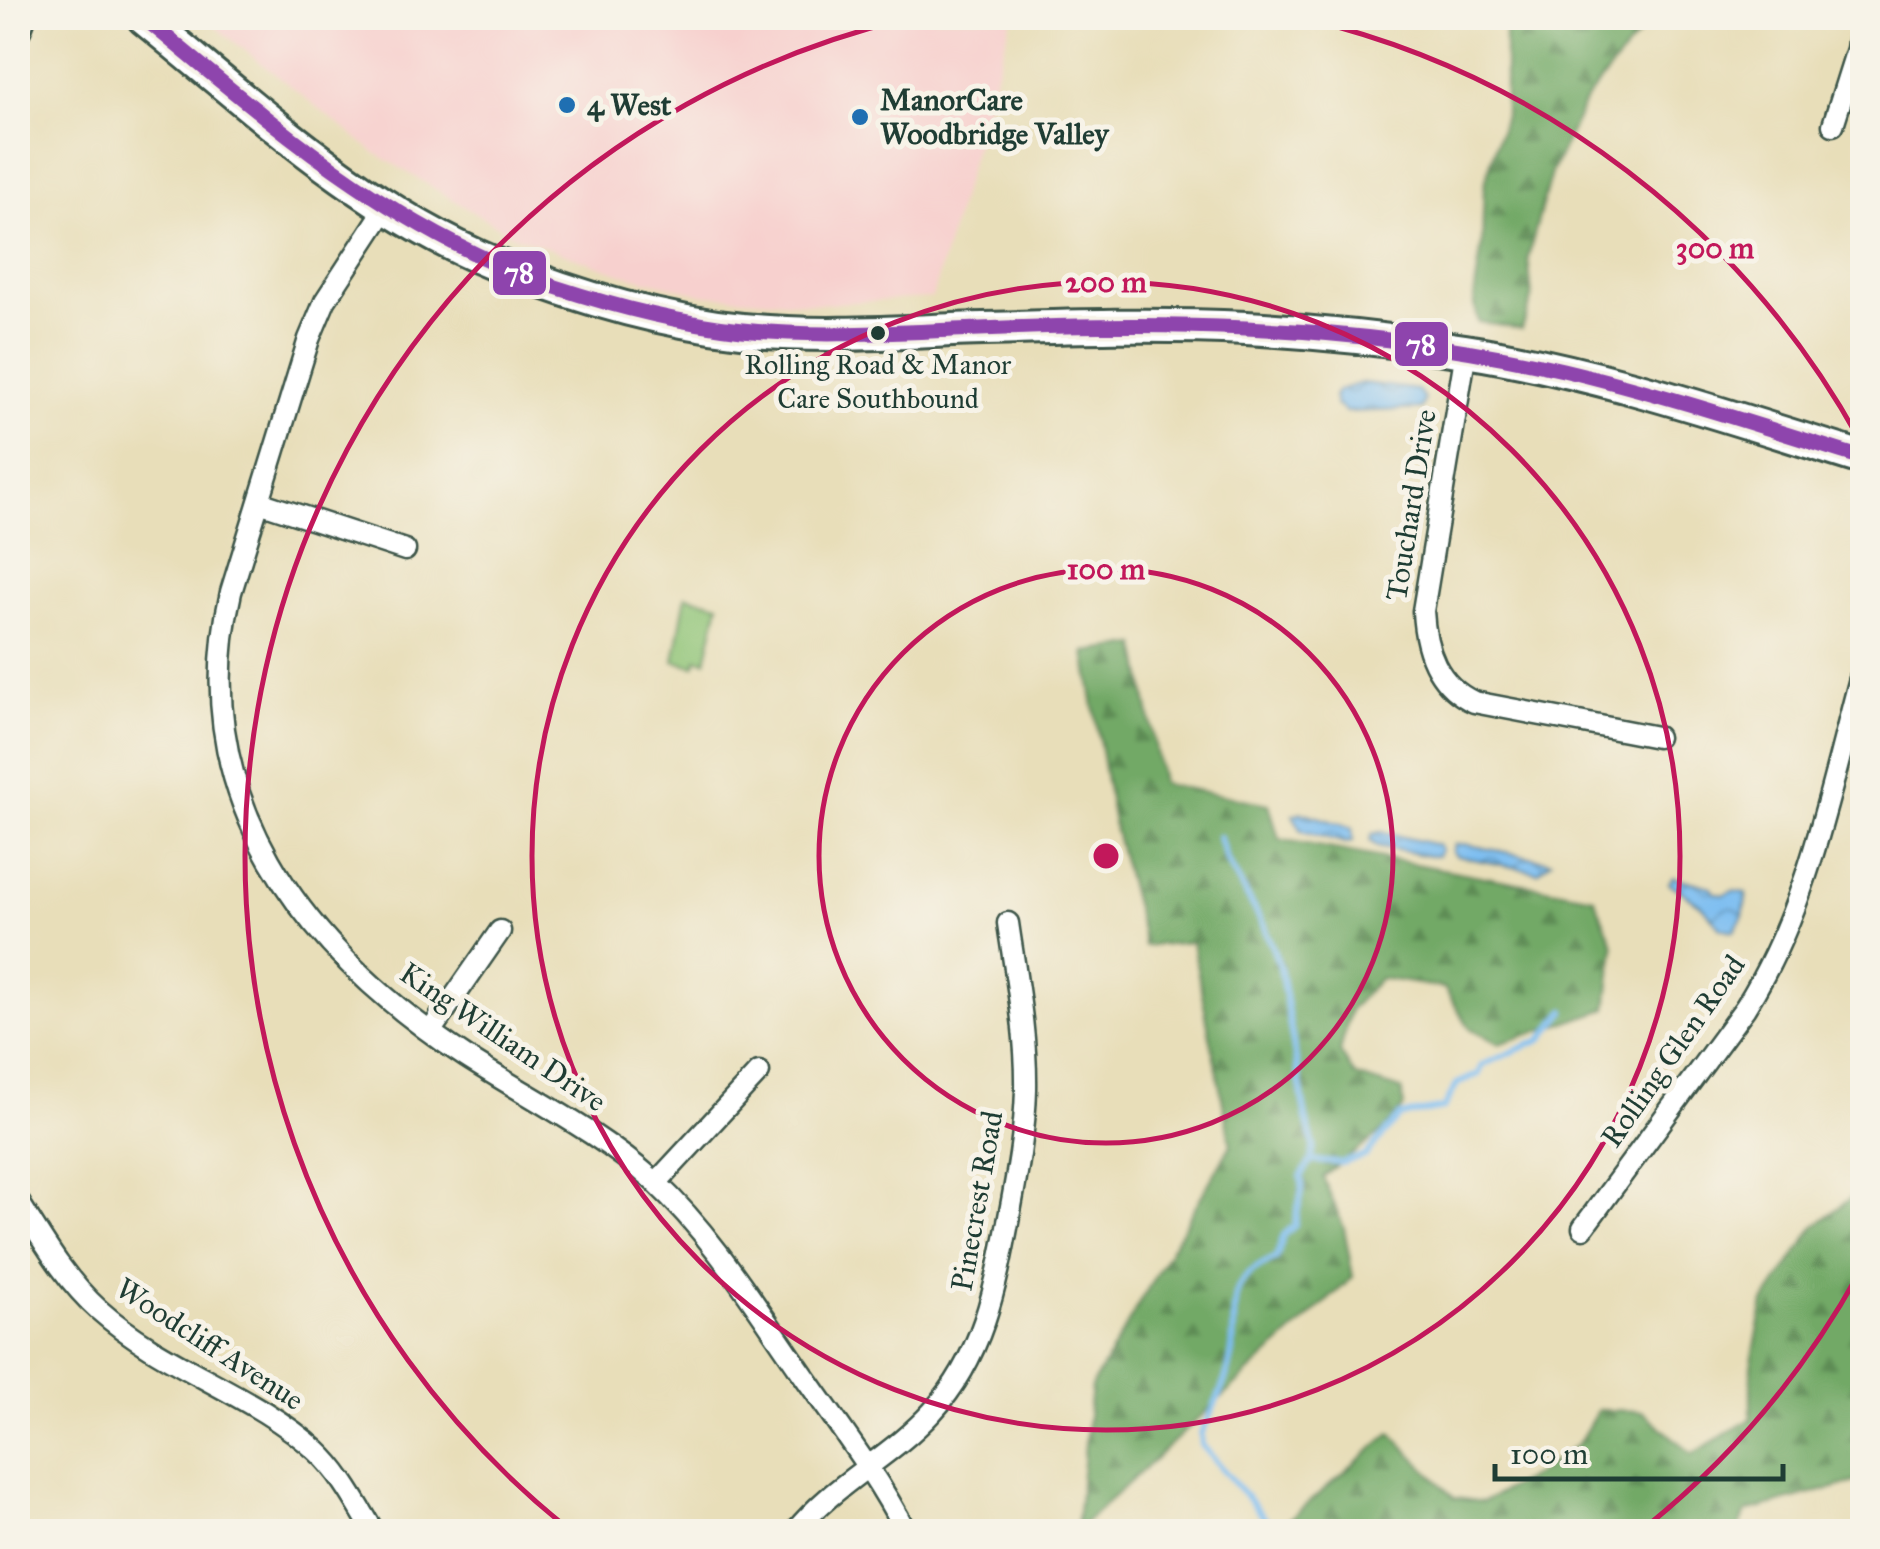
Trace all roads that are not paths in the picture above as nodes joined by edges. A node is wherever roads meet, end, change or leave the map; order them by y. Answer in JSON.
{"nodes":[{"id":1,"x":22,"y":18,"type":"edge"},
{"id":2,"x":144,"y":18,"type":"edge"},
{"id":3,"x":1861,"y":18,"type":"edge"},
{"id":4,"x":18,"y":29,"type":"edge"},
{"id":5,"x":1833,"y":125,"type":"dead end"},
{"id":6,"x":387,"y":206,"type":"junction"},
{"id":7,"x":1466,"y":351,"type":"junction"},
{"id":8,"x":1862,"y":458,"type":"edge"},
{"id":9,"x":259,"y":502,"type":"junction"},
{"id":10,"x":405,"y":550,"type":"dead end"},
{"id":11,"x":1862,"y":670,"type":"edge"},
{"id":12,"x":1657,"y":736,"type":"dead end"},
{"id":13,"x":1008,"y":923,"type":"dead end"},
{"id":14,"x":500,"y":930,"type":"dead end"},
{"id":15,"x":430,"y":1032,"type":"junction"},
{"id":16,"x":759,"y":1072,"type":"dead end"},
{"id":17,"x":656,"y":1183,"type":"junction"},
{"id":18,"x":18,"y":1201,"type":"edge"},
{"id":19,"x":1583,"y":1228,"type":"dead end"},
{"id":20,"x":866,"y":1466,"type":"junction"},
{"id":21,"x":374,"y":1532,"type":"edge"},
{"id":22,"x":795,"y":1532,"type":"edge"},
{"id":23,"x":906,"y":1532,"type":"edge"}],
"edges":[{"from":1,"to":4,"type":"street"},
{"from":2,"to":6,"type":"main road"},
{"from":3,"to":5,"type":"street"},
{"from":6,"to":7,"type":"main road"},
{"from":6,"to":9,"type":"street","name":"King William Drive"},
{"from":7,"to":8,"type":"main road"},
{"from":7,"to":12,"type":"street","name":"Touchard Drive"},
{"from":9,"to":10,"type":"street"},
{"from":9,"to":15,"type":"street","name":"King William Drive"},
{"from":11,"to":19,"type":"street","name":"Rolling Glen Road"},
{"from":13,"to":20,"type":"street","name":"Pinecrest Road"},
{"from":14,"to":15,"type":"street"},
{"from":15,"to":17,"type":"street","name":"King William Drive"},
{"from":16,"to":17,"type":"street"},
{"from":17,"to":20,"type":"street","name":"King William Drive"},
{"from":18,"to":21,"type":"street","name":"Woodcliff Avenue"},
{"from":20,"to":22,"type":"street","name":"Pinecrest Road"},
{"from":20,"to":23,"type":"street","name":"King William Drive"}]}
